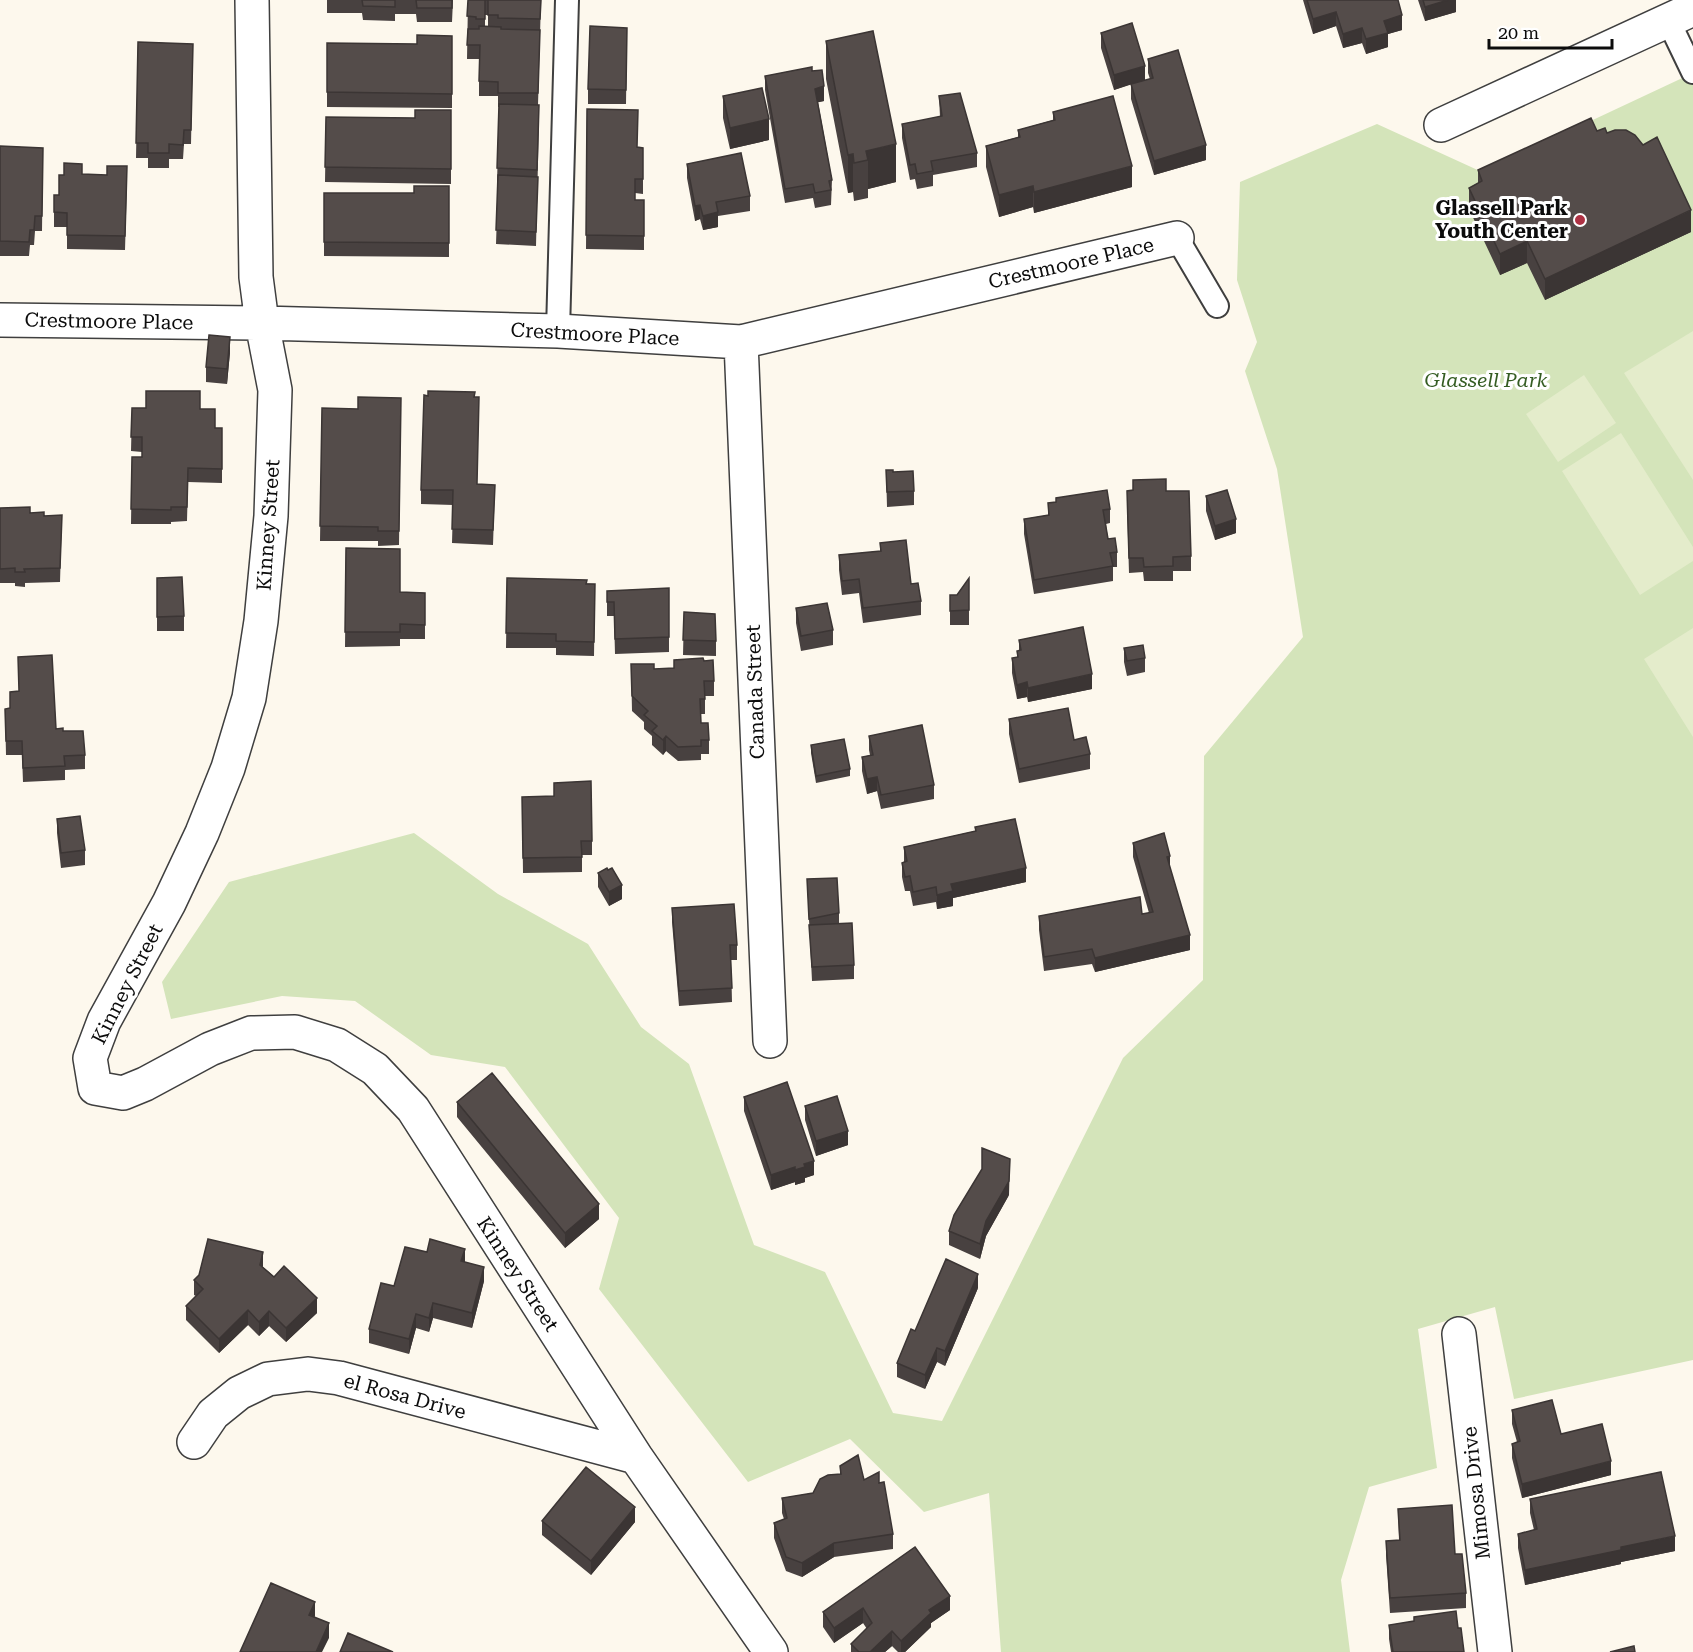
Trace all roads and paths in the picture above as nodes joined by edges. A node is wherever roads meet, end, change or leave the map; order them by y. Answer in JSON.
{"nodes":[{"id":1,"x":252,"y":0,"type":"edge"},
{"id":2,"x":567,"y":0,"type":"edge"},
{"id":3,"x":1680,"y":15,"type":"edge"},
{"id":4,"x":1693,"y":72,"type":"edge"},
{"id":5,"x":1441,"y":125,"type":"dead end"},
{"id":6,"x":1177,"y":237,"type":"joint"},
{"id":7,"x":1217,"y":306,"type":"dead end"},
{"id":8,"x":0,"y":320,"type":"edge"},
{"id":9,"x":262,"y":323,"type":"junction"},
{"id":10,"x":558,"y":331,"type":"junction"},
{"id":11,"x":741,"y":342,"type":"junction"},
{"id":12,"x":770,"y":1041,"type":"dead end"},
{"id":13,"x":1459,"y":1334,"type":"dead end"},
{"id":14,"x":194,"y":1442,"type":"dead end"},
{"id":15,"x":636,"y":1457,"type":"junction"},
{"id":16,"x":771,"y":1652,"type":"edge"},
{"id":17,"x":1495,"y":1652,"type":"edge"}],
"edges":[{"from":1,"to":9,"type":"street","name":"Kinney Street"},
{"from":2,"to":10,"type":"lane"},
{"from":3,"to":4,"type":"lane"},
{"from":3,"to":5,"type":"street"},
{"from":6,"to":7,"type":"lane"},
{"from":6,"to":11,"type":"street","name":"Crestmoore Place"},
{"from":8,"to":9,"type":"street","name":"Crestmoore Place"},
{"from":9,"to":10,"type":"street","name":"Crestmoore Place"},
{"from":9,"to":15,"type":"street","name":"Kinney Street"},
{"from":10,"to":11,"type":"street","name":"Crestmoore Place"},
{"from":11,"to":12,"type":"street","name":"Canada Street"},
{"from":13,"to":17,"type":"street","name":"Mimosa Drive"},
{"from":14,"to":15,"type":"street","name":"el Rosa Drive"},
{"from":15,"to":16,"type":"street","name":"Kinney Street"}]}
